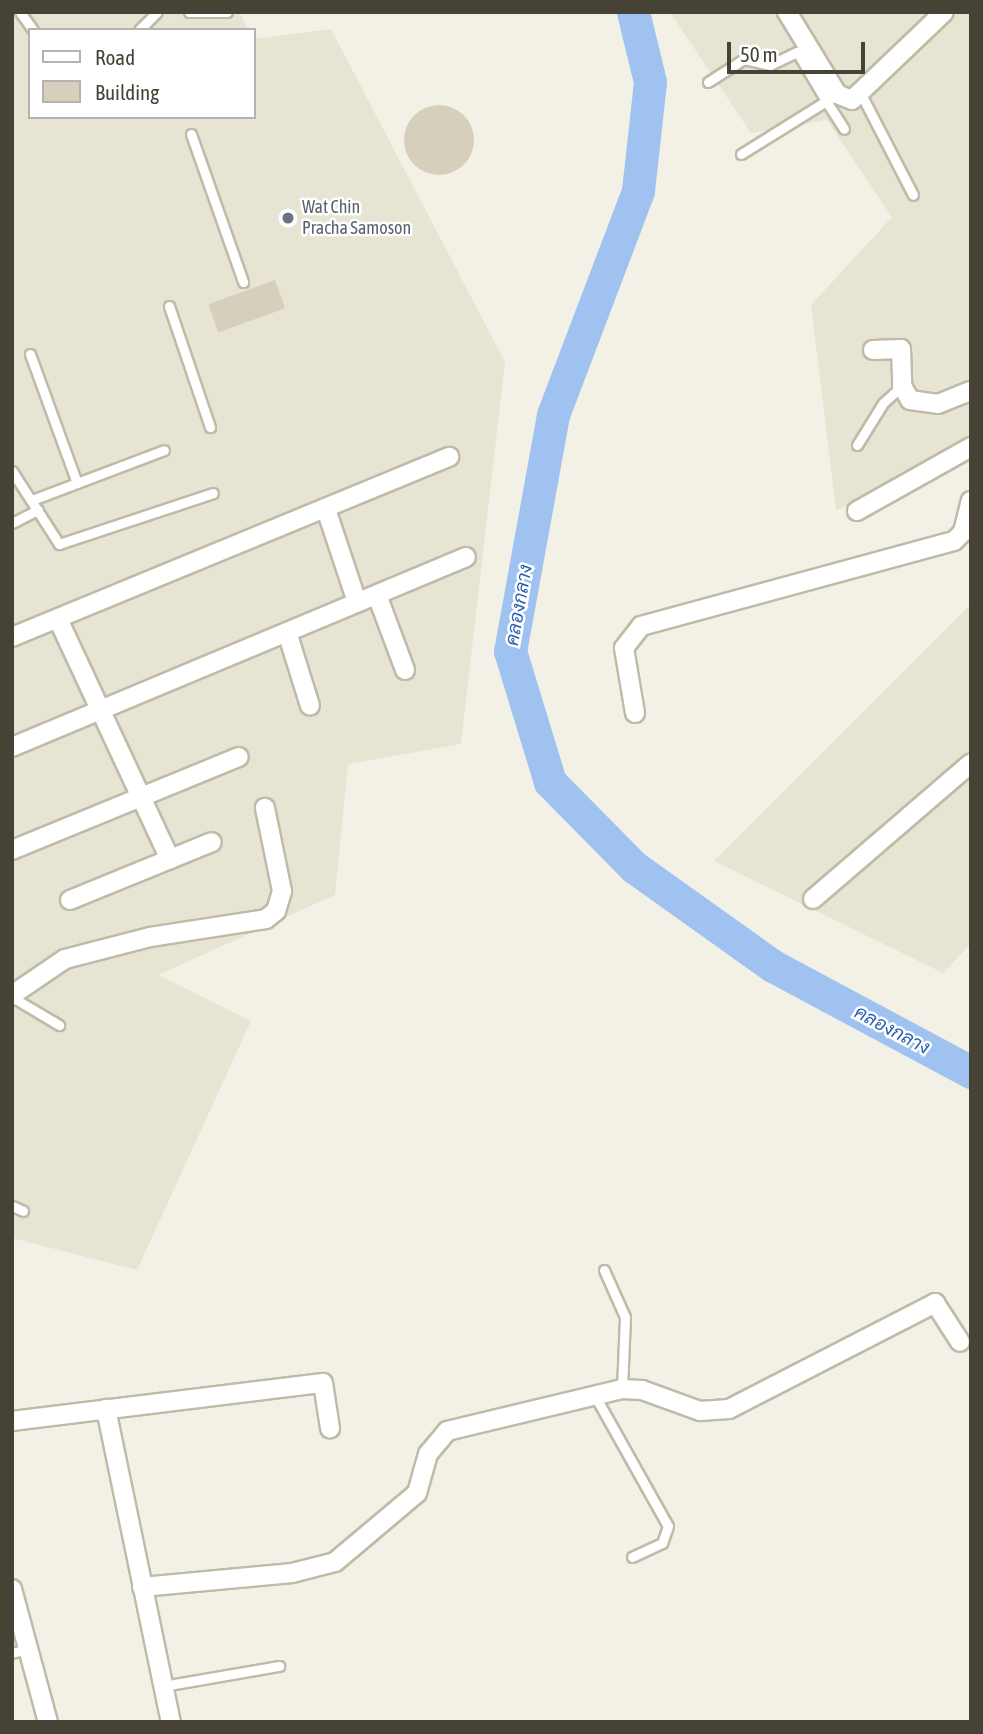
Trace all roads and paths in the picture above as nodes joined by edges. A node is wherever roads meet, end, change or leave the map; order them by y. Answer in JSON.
{"nodes":[{"id":1,"x":20,"y":12,"type":"edge"},
{"id":2,"x":157,"y":12,"type":"edge"},
{"id":3,"x":189,"y":12,"type":"edge"},
{"id":4,"x":227,"y":12,"type":"edge"},
{"id":5,"x":787,"y":12,"type":"edge"},
{"id":6,"x":944,"y":12,"type":"edge"},
{"id":7,"x":32,"y":28,"type":"edge"},
{"id":8,"x":141,"y":28,"type":"edge"},
{"id":9,"x":708,"y":82,"type":"dead end"},
{"id":10,"x":862,"y":96,"type":"junction"},
{"id":11,"x":832,"y":97,"type":"junction"},
{"id":12,"x":844,"y":129,"type":"dead end"},
{"id":13,"x":191,"y":134,"type":"dead end"},
{"id":14,"x":741,"y":154,"type":"dead end"},
{"id":15,"x":913,"y":195,"type":"dead end"},
{"id":16,"x":243,"y":282,"type":"dead end"},
{"id":17,"x":169,"y":306,"type":"dead end"},
{"id":18,"x":873,"y":350,"type":"dead end"},
{"id":19,"x":30,"y":354,"type":"dead end"},
{"id":20,"x":902,"y":386,"type":"junction"},
{"id":21,"x":971,"y":391,"type":"edge"},
{"id":22,"x":210,"y":427,"type":"dead end"},
{"id":23,"x":857,"y":445,"type":"dead end"},
{"id":24,"x":971,"y":447,"type":"edge"},
{"id":25,"x":164,"y":450,"type":"dead end"},
{"id":26,"x":449,"y":457,"type":"dead end"},
{"id":27,"x":12,"y":471,"type":"edge"},
{"id":28,"x":77,"y":483,"type":"junction"},
{"id":29,"x":213,"y":493,"type":"dead end"},
{"id":30,"x":32,"y":500,"type":"junction"},
{"id":31,"x":971,"y":500,"type":"edge"},
{"id":32,"x":326,"y":509,"type":"junction"},
{"id":33,"x":38,"y":510,"type":"junction"},
{"id":34,"x":857,"y":511,"type":"dead end"},
{"id":35,"x":12,"y":523,"type":"edge"},
{"id":36,"x":466,"y":557,"type":"dead end"},
{"id":37,"x":377,"y":595,"type":"junction"},
{"id":38,"x":357,"y":603,"type":"junction"},
{"id":39,"x":58,"y":619,"type":"junction"},
{"id":40,"x":287,"y":632,"type":"junction"},
{"id":41,"x":12,"y":637,"type":"edge"},
{"id":42,"x":405,"y":670,"type":"dead end"},
{"id":43,"x":310,"y":706,"type":"dead end"},
{"id":44,"x":102,"y":710,"type":"junction"},
{"id":45,"x":635,"y":713,"type":"dead end"},
{"id":46,"x":12,"y":747,"type":"edge"},
{"id":47,"x":239,"y":757,"type":"dead end"},
{"id":48,"x":971,"y":763,"type":"edge"},
{"id":49,"x":142,"y":797,"type":"junction"},
{"id":50,"x":265,"y":808,"type":"dead end"},
{"id":51,"x":212,"y":842,"type":"dead end"},
{"id":52,"x":12,"y":850,"type":"edge"},
{"id":53,"x":170,"y":859,"type":"junction"},
{"id":54,"x":813,"y":899,"type":"dead end"},
{"id":55,"x":69,"y":900,"type":"dead end"},
{"id":56,"x":12,"y":996,"type":"edge"},
{"id":57,"x":59,"y":1025,"type":"dead end"},
{"id":58,"x":12,"y":1206,"type":"edge"},
{"id":59,"x":23,"y":1211,"type":"dead end"},
{"id":60,"x":604,"y":1270,"type":"dead end"},
{"id":61,"x":960,"y":1342,"type":"dead end"},
{"id":62,"x":622,"y":1389,"type":"junction"},
{"id":63,"x":594,"y":1396,"type":"junction"},
{"id":64,"x":106,"y":1409,"type":"junction"},
{"id":65,"x":12,"y":1421,"type":"edge"},
{"id":66,"x":330,"y":1428,"type":"dead end"},
{"id":67,"x":632,"y":1557,"type":"dead end"},
{"id":68,"x":142,"y":1587,"type":"junction"},
{"id":69,"x":12,"y":1589,"type":"edge"},
{"id":70,"x":20,"y":1651,"type":"edge"},
{"id":71,"x":279,"y":1666,"type":"dead end"},
{"id":72,"x":163,"y":1687,"type":"junction"},
{"id":73,"x":48,"y":1722,"type":"edge"},
{"id":74,"x":171,"y":1722,"type":"edge"}],
"edges":[{"from":1,"to":7,"type":"lane"},
{"from":2,"to":8,"type":"lane"},
{"from":3,"to":4,"type":"lane"},
{"from":5,"to":11,"type":"street"},
{"from":6,"to":10,"type":"street"},
{"from":9,"to":11,"type":"lane"},
{"from":10,"to":11,"type":"street"},
{"from":10,"to":15,"type":"lane"},
{"from":11,"to":12,"type":"lane"},
{"from":11,"to":14,"type":"lane"},
{"from":13,"to":16,"type":"lane"},
{"from":17,"to":22,"type":"lane"},
{"from":18,"to":20,"type":"street"},
{"from":19,"to":28,"type":"lane"},
{"from":20,"to":21,"type":"street"},
{"from":20,"to":23,"type":"lane"},
{"from":24,"to":34,"type":"street"},
{"from":25,"to":28,"type":"lane"},
{"from":26,"to":32,"type":"street"},
{"from":27,"to":30,"type":"lane"},
{"from":28,"to":30,"type":"lane"},
{"from":29,"to":33,"type":"lane"},
{"from":30,"to":33,"type":"lane"},
{"from":31,"to":45,"type":"street"},
{"from":32,"to":38,"type":"street"},
{"from":32,"to":39,"type":"street"},
{"from":33,"to":35,"type":"lane"},
{"from":36,"to":37,"type":"street"},
{"from":37,"to":38,"type":"street"},
{"from":37,"to":42,"type":"street"},
{"from":38,"to":40,"type":"street"},
{"from":39,"to":41,"type":"street"},
{"from":39,"to":44,"type":"street"},
{"from":40,"to":43,"type":"street"},
{"from":40,"to":44,"type":"street"},
{"from":44,"to":46,"type":"street"},
{"from":44,"to":49,"type":"street"},
{"from":47,"to":49,"type":"street"},
{"from":48,"to":54,"type":"street"},
{"from":49,"to":52,"type":"street"},
{"from":49,"to":53,"type":"street"},
{"from":50,"to":56,"type":"street"},
{"from":51,"to":53,"type":"street"},
{"from":53,"to":55,"type":"street"},
{"from":56,"to":57,"type":"lane"},
{"from":58,"to":59,"type":"lane"},
{"from":60,"to":62,"type":"lane"},
{"from":61,"to":62,"type":"street"},
{"from":62,"to":63,"type":"street"},
{"from":63,"to":67,"type":"lane"},
{"from":63,"to":68,"type":"street"},
{"from":64,"to":65,"type":"street"},
{"from":64,"to":66,"type":"street"},
{"from":64,"to":68,"type":"street"},
{"from":68,"to":72,"type":"street"},
{"from":69,"to":70,"type":"street"},
{"from":70,"to":73,"type":"street"},
{"from":71,"to":72,"type":"lane"},
{"from":72,"to":74,"type":"street"}]}
